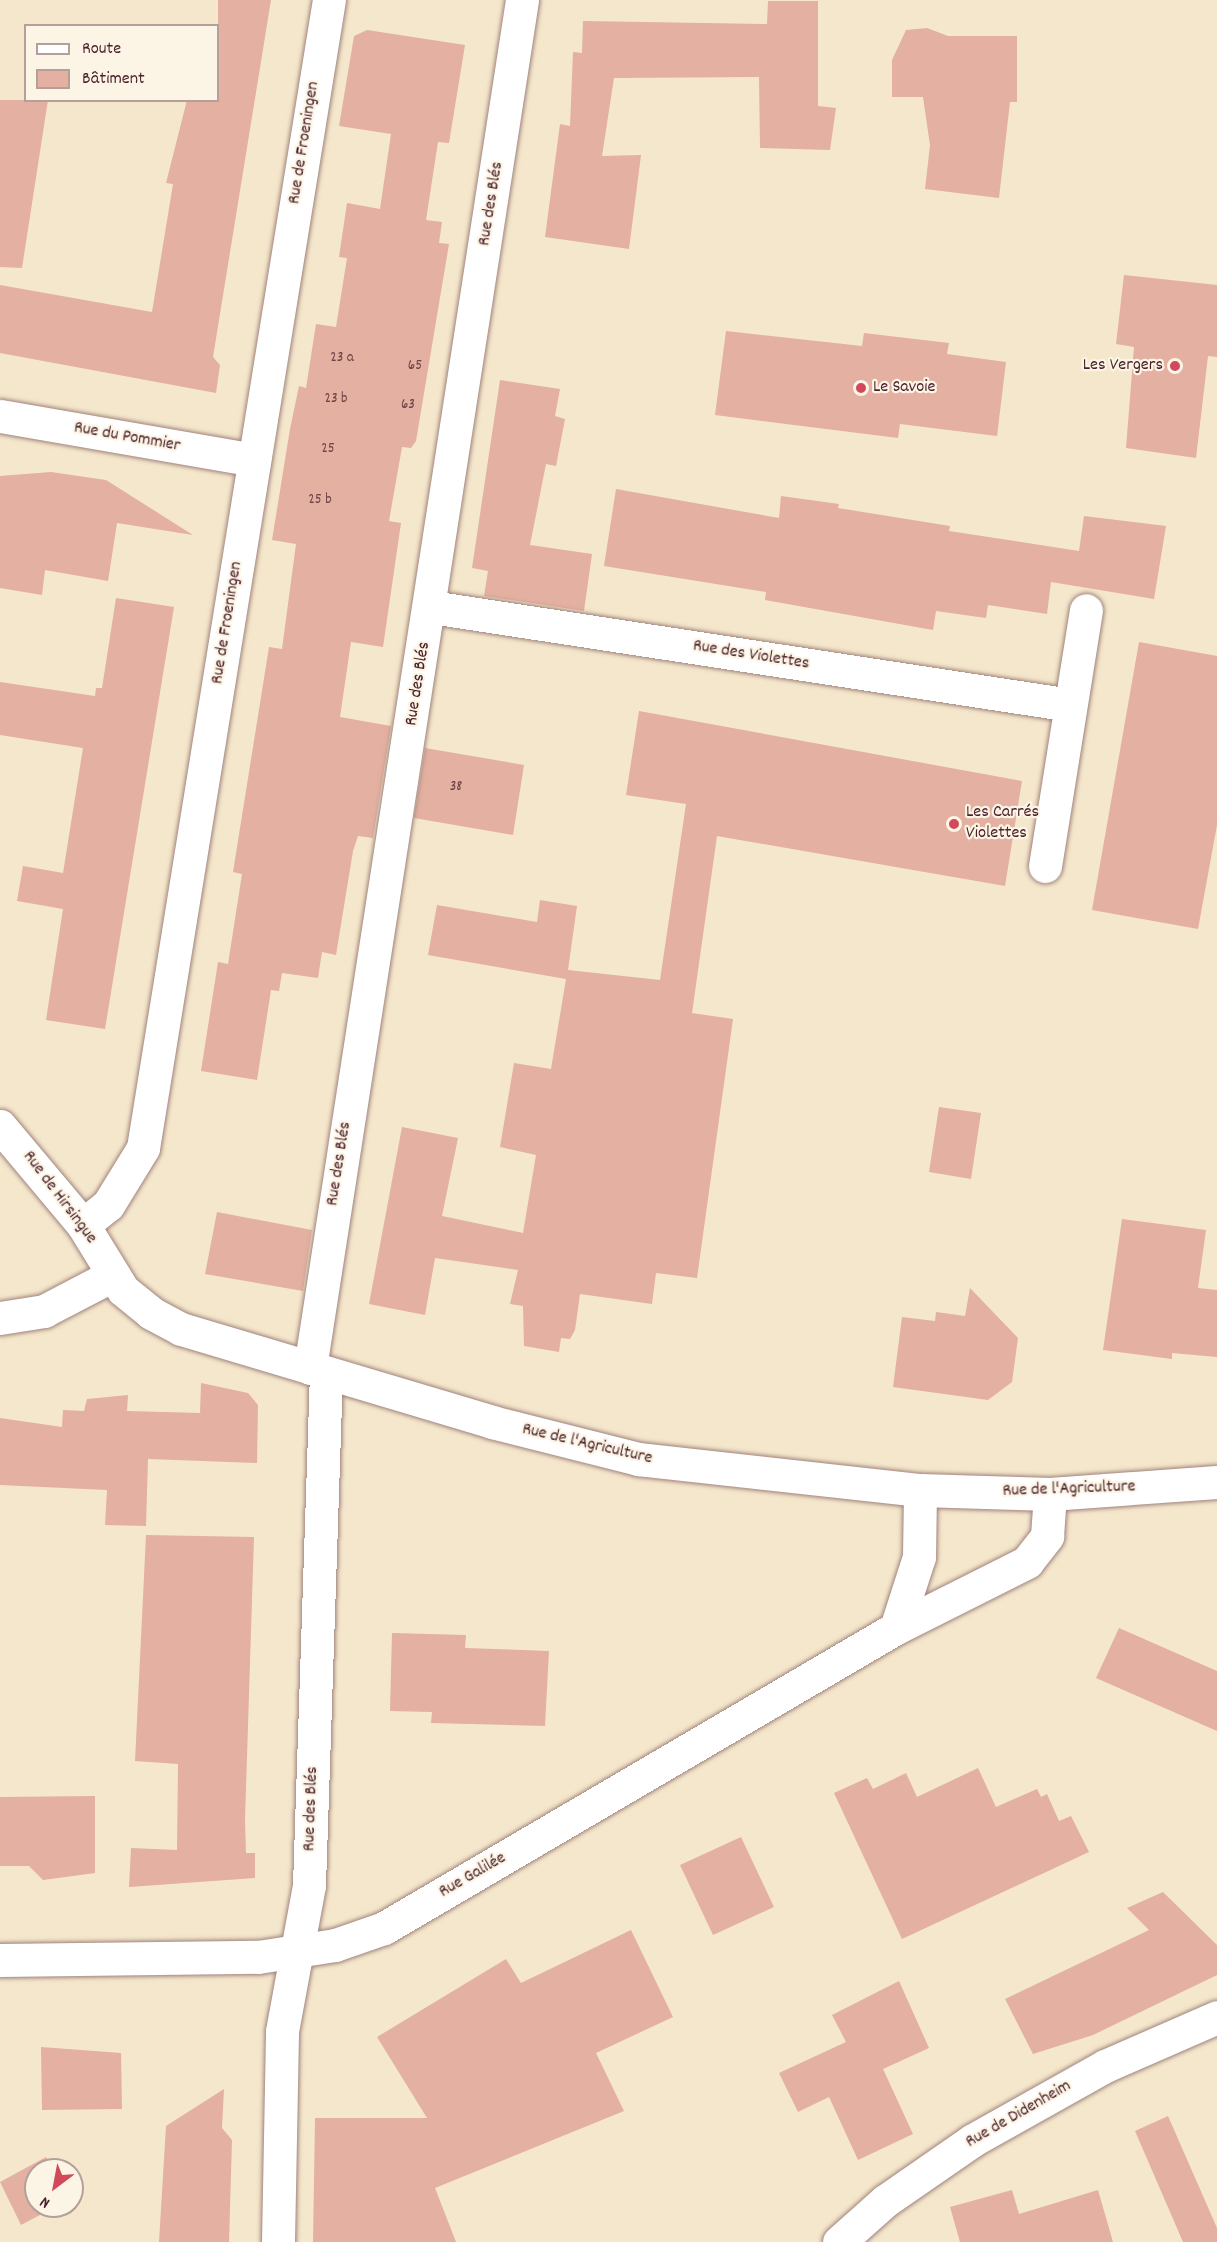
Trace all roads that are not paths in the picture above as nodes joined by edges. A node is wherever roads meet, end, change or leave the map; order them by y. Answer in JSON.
{"nodes":[{"id":1,"x":328,"y":0,"type":"edge"},
{"id":2,"x":522,"y":0,"type":"edge"},
{"id":3,"x":0,"y":416,"type":"edge"},
{"id":4,"x":254,"y":460,"type":"junction"},
{"id":5,"x":431,"y":608,"type":"junction"},
{"id":6,"x":1086,"y":610,"type":"dead end"},
{"id":7,"x":1071,"y":705,"type":"junction"},
{"id":8,"x":1046,"y":866,"type":"dead end"},
{"id":9,"x":0,"y":1126,"type":"edge"},
{"id":10,"x":83,"y":1225,"type":"junction"},
{"id":11,"x":113,"y":1275,"type":"junction"},
{"id":12,"x":0,"y":1318,"type":"edge"},
{"id":13,"x":318,"y":1370,"type":"junction"},
{"id":14,"x":1217,"y":1482,"type":"edge"},
{"id":15,"x":920,"y":1490,"type":"junction"},
{"id":16,"x":1050,"y":1494,"type":"junction"},
{"id":17,"x":896,"y":1628,"type":"junction"},
{"id":18,"x":301,"y":1952,"type":"junction"},
{"id":19,"x":0,"y":1960,"type":"edge"},
{"id":20,"x":1217,"y":2017,"type":"edge"},
{"id":21,"x":278,"y":2242,"type":"edge"},
{"id":22,"x":839,"y":2242,"type":"edge"}],
"edges":[{"from":1,"to":4,"type":"street","name":"Rue de Froeningen"},
{"from":2,"to":5,"type":"street","name":"Rue des Blés"},
{"from":3,"to":4,"type":"street","name":"Rue du Pommier"},
{"from":4,"to":10,"type":"street","name":"Rue de Froeningen"},
{"from":5,"to":7,"type":"street","name":"Rue des Violettes"},
{"from":5,"to":13,"type":"street","name":"Rue des Blés"},
{"from":6,"to":7,"type":"street"},
{"from":7,"to":8,"type":"street"},
{"from":9,"to":10,"type":"street","name":"Rue de Hirsingue"},
{"from":10,"to":11,"type":"street","name":"Rue de Hirsingue"},
{"from":11,"to":12,"type":"street"},
{"from":11,"to":13,"type":"street","name":"Rue de l'Agriculture"},
{"from":13,"to":15,"type":"street","name":"Rue de l'Agriculture"},
{"from":13,"to":18,"type":"street","name":"Rue des Blés"},
{"from":14,"to":16,"type":"street","name":"Rue de l'Agriculture"},
{"from":15,"to":16,"type":"street","name":"Rue de l'Agriculture"},
{"from":15,"to":17,"type":"street"},
{"from":16,"to":17,"type":"street","name":"Rue Galilée"},
{"from":17,"to":18,"type":"street","name":"Rue Galilée"},
{"from":18,"to":19,"type":"street","name":"Rue Galilée"},
{"from":18,"to":21,"type":"street","name":"Rue des Blés"},
{"from":20,"to":22,"type":"street","name":"Rue de Didenheim"}]}
